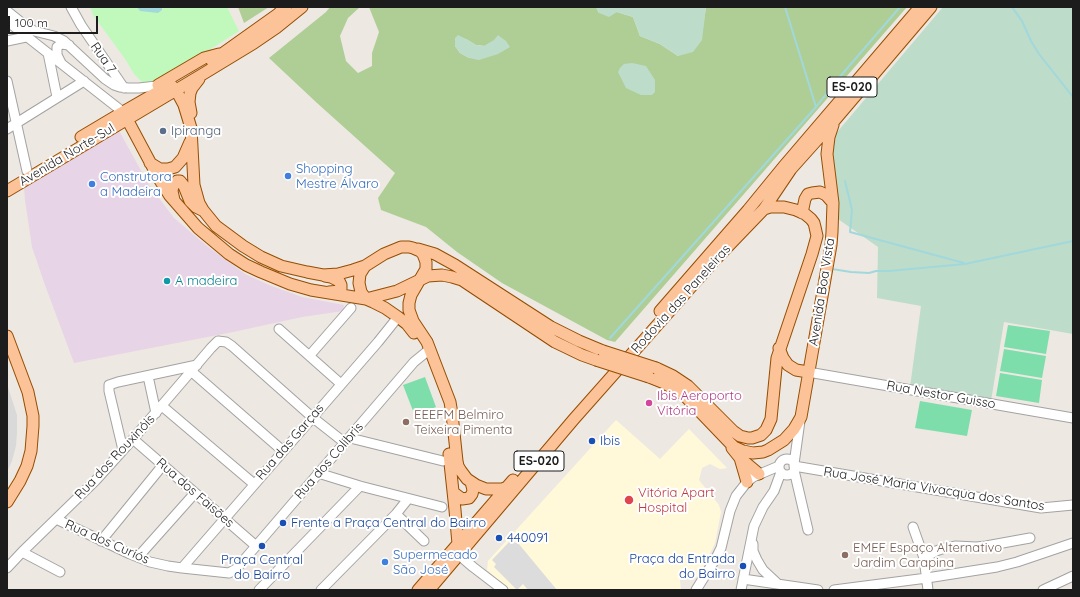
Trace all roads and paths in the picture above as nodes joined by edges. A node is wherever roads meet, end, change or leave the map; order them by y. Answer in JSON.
{"nodes":[{"id":1,"x":71,"y":7,"type":"edge"},
{"id":2,"x":286,"y":7,"type":"edge"},
{"id":3,"x":302,"y":7,"type":"edge"},
{"id":4,"x":920,"y":7,"type":"edge"},
{"id":5,"x":931,"y":7,"type":"edge"},
{"id":6,"x":7,"y":11,"type":"edge"},
{"id":7,"x":7,"y":21,"type":"edge"},
{"id":8,"x":26,"y":37,"type":"junction"},
{"id":9,"x":7,"y":41,"type":"edge"},
{"id":10,"x":69,"y":45,"type":"junction"},
{"id":11,"x":224,"y":52,"type":"junction"},
{"id":12,"x":48,"y":53,"type":"junction"},
{"id":13,"x":61,"y":63,"type":"junction"},
{"id":14,"x":203,"y":74,"type":"junction"},
{"id":15,"x":7,"y":81,"type":"edge"},
{"id":16,"x":84,"y":81,"type":"junction"},
{"id":17,"x":156,"y":86,"type":"junction"},
{"id":18,"x":124,"y":88,"type":"junction"},
{"id":19,"x":174,"y":88,"type":"junction"},
{"id":20,"x":57,"y":97,"type":"junction"},
{"id":21,"x":125,"y":115,"type":"junction"},
{"id":22,"x":834,"y":121,"type":"junction"},
{"id":23,"x":17,"y":124,"type":"junction"},
{"id":24,"x":7,"y":129,"type":"edge"},
{"id":25,"x":191,"y":132,"type":"junction"},
{"id":26,"x":150,"y":162,"type":"junction"},
{"id":27,"x":27,"y":171,"type":"junction"},
{"id":28,"x":7,"y":183,"type":"edge"},
{"id":29,"x":7,"y":191,"type":"edge"},
{"id":30,"x":175,"y":203,"type":"junction"},
{"id":31,"x":832,"y":203,"type":"junction"},
{"id":32,"x":764,"y":209,"type":"junction"},
{"id":33,"x":203,"y":210,"type":"junction"},
{"id":34,"x":802,"y":213,"type":"junction"},
{"id":35,"x":414,"y":248,"type":"junction"},
{"id":36,"x":364,"y":266,"type":"junction"},
{"id":37,"x":315,"y":274,"type":"junction"},
{"id":38,"x":420,"y":280,"type":"junction"},
{"id":39,"x":311,"y":290,"type":"junction"},
{"id":40,"x":366,"y":300,"type":"junction"},
{"id":41,"x":351,"y":308,"type":"dead end"},
{"id":42,"x":398,"y":317,"type":"junction"},
{"id":43,"x":279,"y":329,"type":"dead end"},
{"id":44,"x":7,"y":336,"type":"edge"},
{"id":45,"x":813,"y":346,"type":"junction"},
{"id":46,"x":779,"y":348,"type":"junction"},
{"id":47,"x":427,"y":351,"type":"junction"},
{"id":48,"x":310,"y":355,"type":"junction"},
{"id":49,"x":7,"y":356,"type":"edge"},
{"id":50,"x":194,"y":368,"type":"junction"},
{"id":51,"x":792,"y":368,"type":"junction"},
{"id":52,"x":808,"y":372,"type":"junction"},
{"id":53,"x":653,"y":373,"type":"junction"},
{"id":54,"x":148,"y":376,"type":"junction"},
{"id":55,"x":341,"y":384,"type":"junction"},
{"id":56,"x":162,"y":406,"type":"junction"},
{"id":57,"x":156,"y":413,"type":"junction"},
{"id":58,"x":312,"y":417,"type":"junction"},
{"id":59,"x":801,"y":417,"type":"junction"},
{"id":60,"x":1073,"y":418,"type":"edge"},
{"id":61,"x":710,"y":422,"type":"junction"},
{"id":62,"x":133,"y":439,"type":"junction"},
{"id":63,"x":347,"y":440,"type":"junction"},
{"id":64,"x":123,"y":450,"type":"junction"},
{"id":65,"x":283,"y":450,"type":"junction"},
{"id":66,"x":740,"y":458,"type":"junction"},
{"id":67,"x":443,"y":461,"type":"dead end"},
{"id":68,"x":163,"y":465,"type":"junction"},
{"id":69,"x":789,"y":469,"type":"junction"},
{"id":70,"x":318,"y":474,"type":"junction"},
{"id":71,"x":760,"y":474,"type":"junction"},
{"id":72,"x":471,"y":482,"type":"junction"},
{"id":73,"x":747,"y":482,"type":"junction"},
{"id":74,"x":254,"y":484,"type":"junction"},
{"id":75,"x":360,"y":486,"type":"junction"},
{"id":76,"x":507,"y":487,"type":"junction"},
{"id":77,"x":7,"y":488,"type":"edge"},
{"id":78,"x":195,"y":493,"type":"junction"},
{"id":79,"x":454,"y":493,"type":"junction"},
{"id":80,"x":408,"y":499,"type":"junction"},
{"id":81,"x":7,"y":502,"type":"edge"},
{"id":82,"x":1073,"y":505,"type":"edge"},
{"id":83,"x":442,"y":507,"type":"dead end"},
{"id":84,"x":396,"y":514,"type":"junction"},
{"id":85,"x":56,"y":518,"type":"junction"},
{"id":86,"x":225,"y":518,"type":"junction"},
{"id":87,"x":913,"y":527,"type":"dead end"},
{"id":88,"x":808,"y":530,"type":"dead end"},
{"id":89,"x":752,"y":538,"type":"junction"},
{"id":90,"x":1030,"y":538,"type":"dead end"},
{"id":91,"x":101,"y":541,"type":"junction"},
{"id":92,"x":424,"y":541,"type":"dead end"},
{"id":93,"x":1073,"y":543,"type":"edge"},
{"id":94,"x":256,"y":546,"type":"junction"},
{"id":95,"x":458,"y":549,"type":"junction"},
{"id":96,"x":22,"y":552,"type":"junction"},
{"id":97,"x":138,"y":557,"type":"junction"},
{"id":98,"x":924,"y":558,"type":"junction"},
{"id":99,"x":8,"y":568,"type":"edge"},
{"id":100,"x":182,"y":568,"type":"junction"},
{"id":101,"x":60,"y":572,"type":"dead end"},
{"id":102,"x":229,"y":573,"type":"joint"},
{"id":103,"x":1073,"y":576,"type":"edge"},
{"id":104,"x":926,"y":578,"type":"junction"},
{"id":105,"x":743,"y":579,"type":"junction"},
{"id":106,"x":778,"y":584,"type":"junction"},
{"id":107,"x":876,"y":587,"type":"edge"},
{"id":108,"x":795,"y":588,"type":"edge"},
{"id":109,"x":259,"y":590,"type":"edge"},
{"id":110,"x":321,"y":590,"type":"edge"},
{"id":111,"x":418,"y":590,"type":"edge"},
{"id":112,"x":429,"y":590,"type":"edge"},
{"id":113,"x":503,"y":590,"type":"edge"},
{"id":114,"x":696,"y":590,"type":"edge"},
{"id":115,"x":742,"y":590,"type":"edge"},
{"id":116,"x":818,"y":590,"type":"edge"},
{"id":117,"x":834,"y":590,"type":"edge"},
{"id":118,"x":928,"y":590,"type":"edge"},
{"id":119,"x":1043,"y":590,"type":"edge"}],
"edges":[{"from":1,"to":18,"type":"street","name":"Rua 7"},
{"from":2,"to":11,"type":"main road"},
{"from":3,"to":14,"type":"main road"},
{"from":4,"to":76,"type":"main road","name":"Rodovia das Paneleiras","number":"ES-020"},
{"from":5,"to":22,"type":"main road","name":"Rodovia das Paneleiras","number":"ES-020"},
{"from":6,"to":10,"type":"street"},
{"from":7,"to":8,"type":"street"},
{"from":8,"to":9,"type":"street"},
{"from":8,"to":12,"type":"street"},
{"from":10,"to":13,"type":"street"},
{"from":10,"to":18,"type":"street"},
{"from":11,"to":17,"type":"main road"},
{"from":11,"to":19,"type":"main road"},
{"from":12,"to":13,"type":"street"},
{"from":12,"to":20,"type":"street"},
{"from":13,"to":16,"type":"street"},
{"from":14,"to":19,"type":"main road"},
{"from":14,"to":25,"type":"main road"},
{"from":15,"to":23,"type":"street"},
{"from":16,"to":20,"type":"street"},
{"from":16,"to":21,"type":"street"},
{"from":17,"to":18,"type":"street"},
{"from":17,"to":19,"type":"street"},
{"from":19,"to":21,"type":"main road"},
{"from":19,"to":25,"type":"main road"},
{"from":20,"to":23,"type":"street"},
{"from":21,"to":26,"type":"main road"},
{"from":21,"to":27,"type":"main road","name":"Avenida Norte-Sul"},
{"from":21,"to":29,"type":"main road","name":"Avenida Norte-Sul"},
{"from":22,"to":31,"type":"main road","name":"Avenida Boa Vista"},
{"from":22,"to":32,"type":"main road","name":"Rodovia das Paneleiras","number":"ES-020"},
{"from":23,"to":24,"type":"street"},
{"from":23,"to":27,"type":"street"},
{"from":25,"to":26,"type":"main road"},
{"from":25,"to":33,"type":"main road"},
{"from":26,"to":30,"type":"main road"},
{"from":27,"to":28,"type":"main road","name":"Avenida Norte-Sul"},
{"from":30,"to":33,"type":"main road"},
{"from":30,"to":39,"type":"main road"},
{"from":31,"to":34,"type":"main road"},
{"from":31,"to":45,"type":"main road","name":"Avenida Boa Vista"},
{"from":32,"to":34,"type":"main road","name":"Avenida Boa Vista"},
{"from":32,"to":95,"type":"main road","name":"Rodovia das Paneleiras","number":"ES-020"},
{"from":33,"to":37,"type":"main road"},
{"from":34,"to":46,"type":"main road","name":"Avenida Boa Vista"},
{"from":35,"to":36,"type":"main road"},
{"from":35,"to":38,"type":"main road"},
{"from":35,"to":53,"type":"main road","bridge":true},
{"from":36,"to":37,"type":"main road"},
{"from":36,"to":40,"type":"main road"},
{"from":37,"to":39,"type":"main road"},
{"from":38,"to":40,"type":"main road"},
{"from":38,"to":47,"type":"main road"},
{"from":38,"to":53,"type":"main road","bridge":true},
{"from":39,"to":40,"type":"main road"},
{"from":40,"to":42,"type":"main road"},
{"from":41,"to":48,"type":"street"},
{"from":42,"to":47,"type":"main road"},
{"from":42,"to":55,"type":"street","name":"Rua das Garças"},
{"from":43,"to":48,"type":"street"},
{"from":44,"to":81,"type":"main road"},
{"from":45,"to":51,"type":"main road"},
{"from":45,"to":52,"type":"main road","name":"Avenida Boa Vista"},
{"from":46,"to":51,"type":"main road"},
{"from":46,"to":53,"type":"main road","name":"Avenida Boa Vista"},
{"from":47,"to":63,"type":"street","name":"Rua dos Colibris"},
{"from":47,"to":72,"type":"main road"},
{"from":47,"to":79,"type":"main road"},
{"from":48,"to":55,"type":"street"},
{"from":49,"to":77,"type":"main road"},
{"from":50,"to":54,"type":"street"},
{"from":50,"to":56,"type":"street","name":"Rua dos Rouxinóis"},
{"from":50,"to":58,"type":"street","name":"Rua dos Rouxinóis"},
{"from":50,"to":65,"type":"street"},
{"from":51,"to":52,"type":"main road"},
{"from":52,"to":59,"type":"main road","name":"Avenida Boa Vista"},
{"from":52,"to":60,"type":"street","name":"Rua Nestor Guisso"},
{"from":53,"to":61,"type":"main road"},
{"from":54,"to":57,"type":"street"},
{"from":54,"to":64,"type":"street"},
{"from":55,"to":58,"type":"street","name":"Rua das Garças"},
{"from":56,"to":57,"type":"street","name":"Rua dos Rouxinóis"},
{"from":56,"to":74,"type":"street"},
{"from":57,"to":62,"type":"street","name":"Rua dos Rouxinóis"},
{"from":58,"to":63,"type":"street"},
{"from":58,"to":65,"type":"street","name":"Rua das Garças"},
{"from":59,"to":61,"type":"main road"},
{"from":59,"to":69,"type":"street","name":"Avenida Boa Vista"},
{"from":61,"to":66,"type":"main road"},
{"from":62,"to":64,"type":"street","name":"Rua dos Rouxinóis"},
{"from":62,"to":68,"type":"street","name":"Rua dos Faisões"},
{"from":63,"to":67,"type":"street"},
{"from":63,"to":70,"type":"street","name":"Rua dos Colibris"},
{"from":64,"to":85,"type":"street","name":"Rua dos Rouxinóis"},
{"from":65,"to":74,"type":"street","name":"Rua das Garças"},
{"from":66,"to":71,"type":"main road"},
{"from":66,"to":73,"type":"main road"},
{"from":68,"to":78,"type":"street","name":"Rua dos Faisões"},
{"from":68,"to":91,"type":"street"},
{"from":69,"to":71,"type":"street"},
{"from":69,"to":82,"type":"street","name":"Rua José Maria Vivacqua dos Santos"},
{"from":69,"to":88,"type":"street"},
{"from":69,"to":89,"type":"street"},
{"from":70,"to":75,"type":"street"},
{"from":70,"to":94,"type":"street","name":"Rua dos Colibris"},
{"from":71,"to":73,"type":"street"},
{"from":72,"to":76,"type":"main road"},
{"from":72,"to":79,"type":"main road"},
{"from":73,"to":114,"type":"street"},
{"from":74,"to":86,"type":"street","name":"Rua das Garças"},
{"from":75,"to":80,"type":"street"},
{"from":75,"to":109,"type":"street"},
{"from":76,"to":95,"type":"main road","name":"Rodovia das Paneleiras","number":"ES-020"},
{"from":78,"to":86,"type":"street","name":"Rua dos Faisões"},
{"from":78,"to":97,"type":"street"},
{"from":79,"to":95,"type":"main road"},
{"from":80,"to":83,"type":"street"},
{"from":80,"to":84,"type":"street"},
{"from":84,"to":92,"type":"street"},
{"from":84,"to":110,"type":"street"},
{"from":85,"to":91,"type":"street","name":"Rua dos Curiós"},
{"from":85,"to":96,"type":"street","name":"Rua dos Rouxinóis"},
{"from":86,"to":94,"type":"street","name":"Rua dos Faisões"},
{"from":86,"to":100,"type":"street","name":"Rua das Garças"},
{"from":87,"to":98,"type":"street"},
{"from":89,"to":105,"type":"street"},
{"from":89,"to":106,"type":"street"},
{"from":90,"to":98,"type":"street"},
{"from":91,"to":97,"type":"street","name":"Rua dos Curiós"},
{"from":93,"to":104,"type":"street"},
{"from":94,"to":102,"type":"street","name":"Rua dos Colibris"},
{"from":95,"to":111,"type":"main road","name":"Rodovia das Paneleiras","number":"ES-020"},
{"from":95,"to":112,"type":"main road","name":"Rodovia das Paneleiras","number":"ES-020"},
{"from":95,"to":113,"type":"street"},
{"from":96,"to":99,"type":"street","name":"Rua dos Rouxinóis"},
{"from":96,"to":101,"type":"street"},
{"from":97,"to":100,"type":"street","name":"Rua dos Curiós"},
{"from":98,"to":104,"type":"street"},
{"from":100,"to":102,"type":"street","name":"Rua dos Curiós"},
{"from":103,"to":119,"type":"street"},
{"from":104,"to":107,"type":"street"},
{"from":104,"to":118,"type":"street"},
{"from":105,"to":106,"type":"street"},
{"from":105,"to":115,"type":"street"},
{"from":106,"to":108,"type":"street"},
{"from":107,"to":117,"type":"street"},
{"from":108,"to":116,"type":"street"}]}
